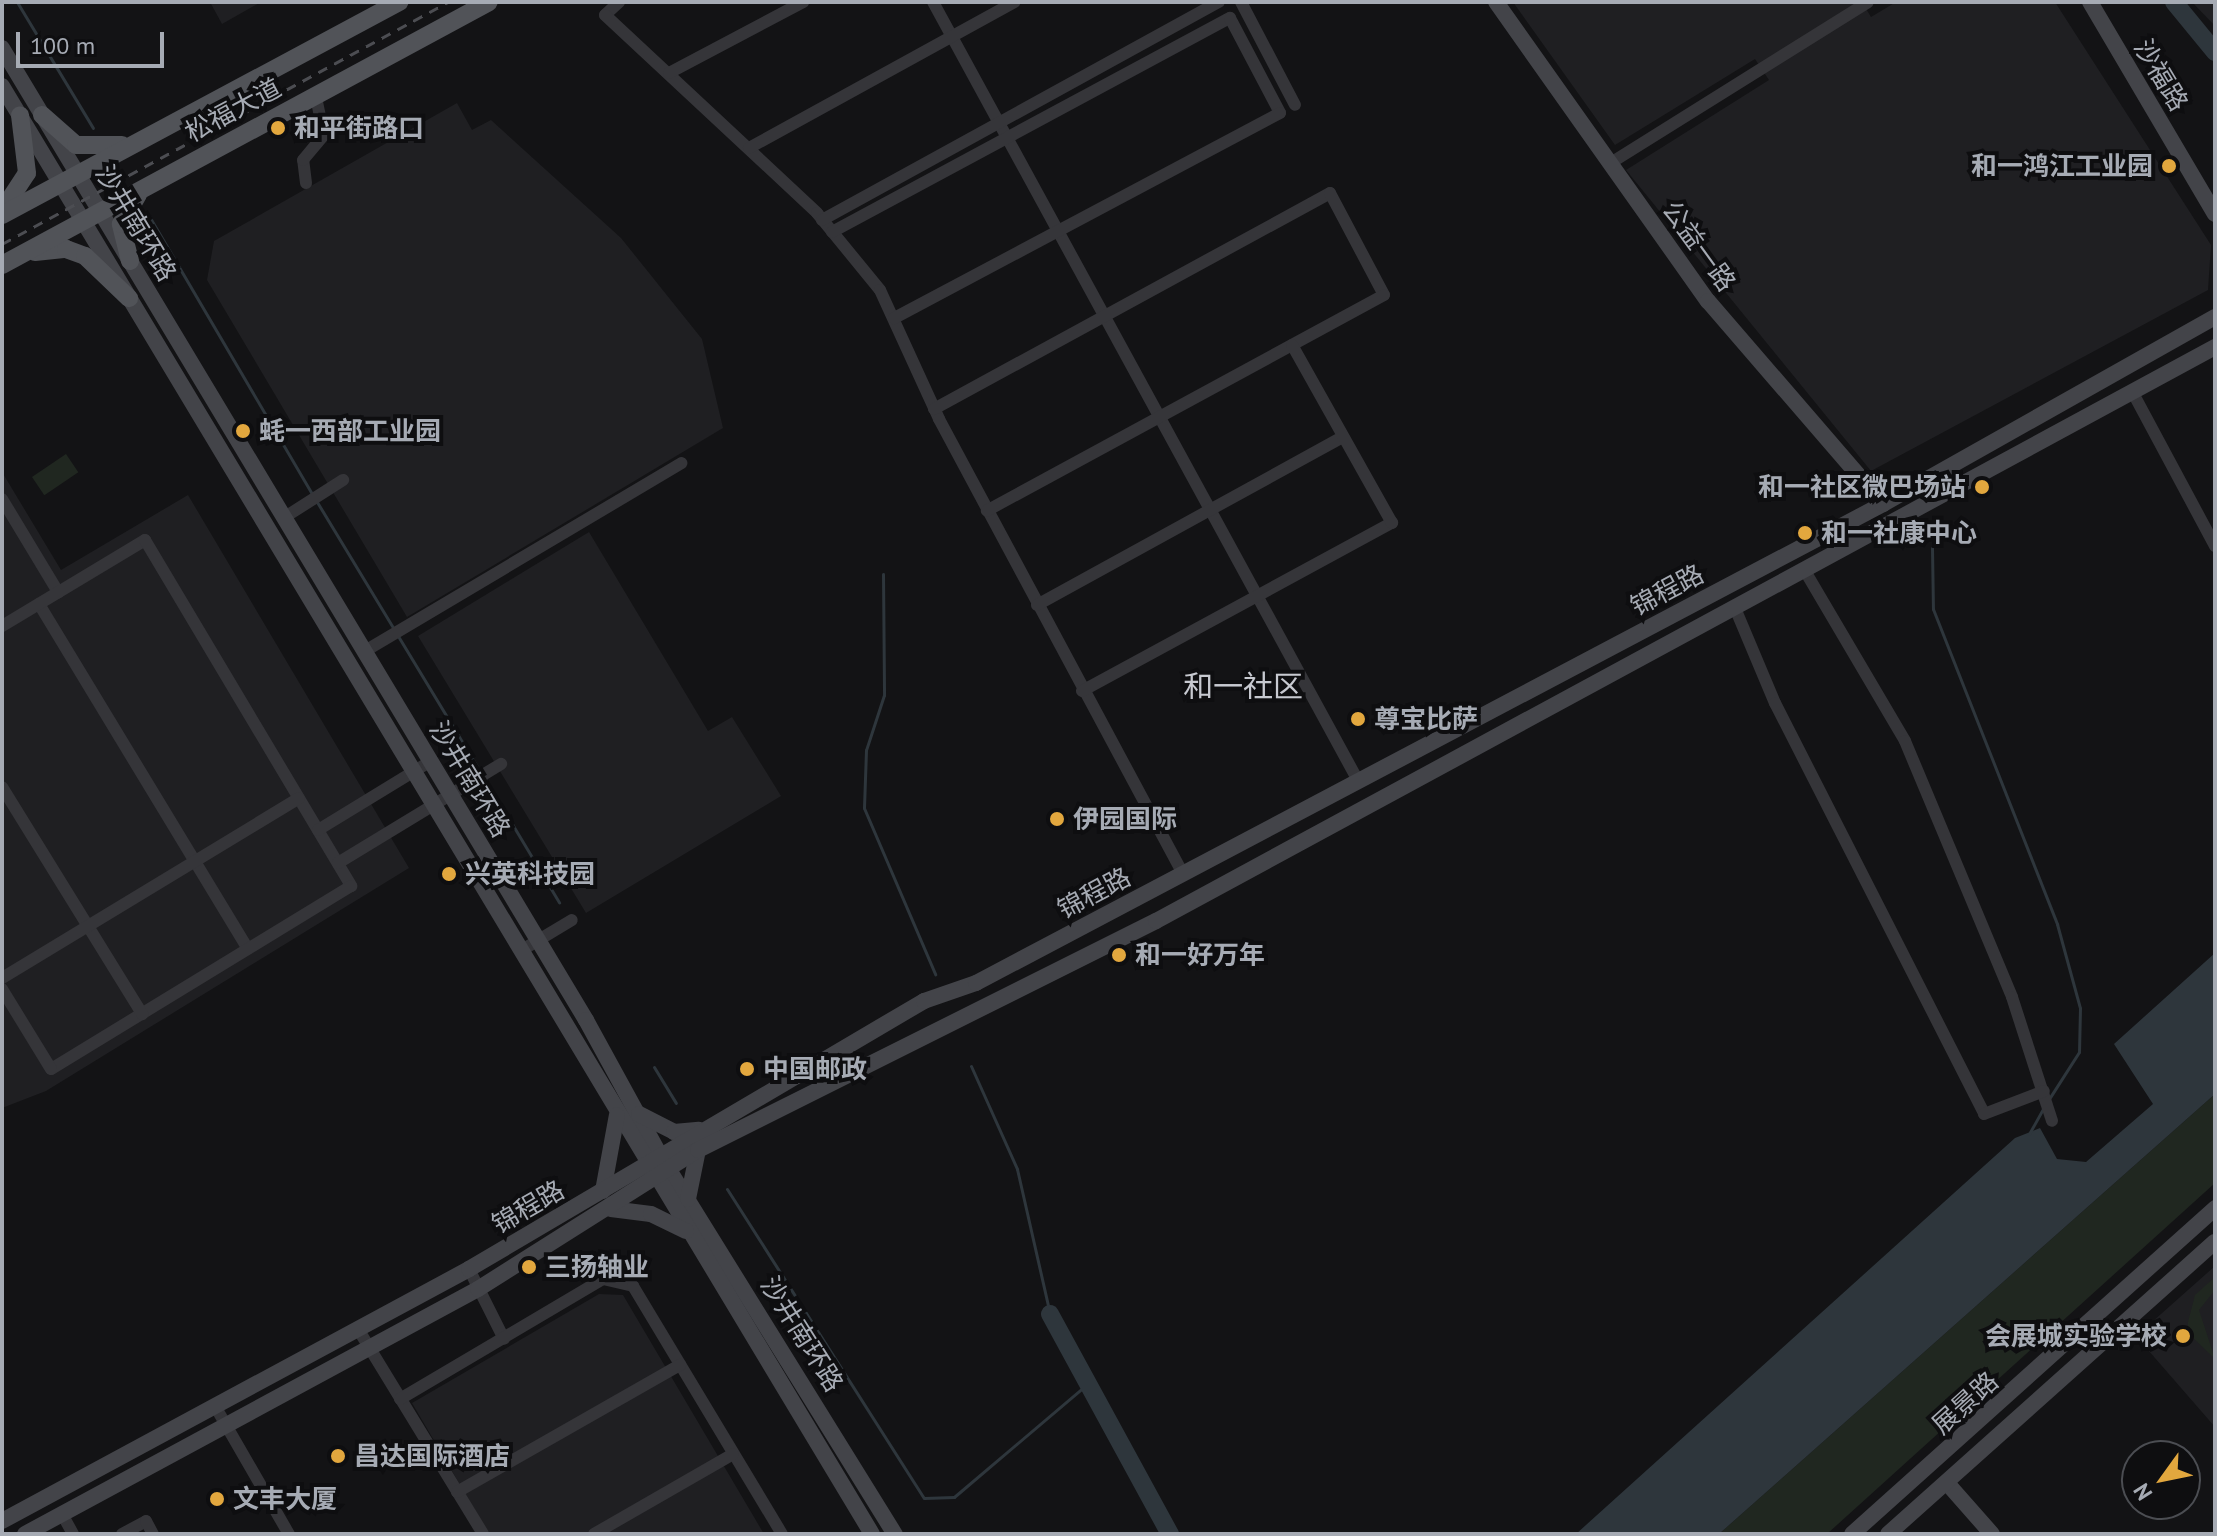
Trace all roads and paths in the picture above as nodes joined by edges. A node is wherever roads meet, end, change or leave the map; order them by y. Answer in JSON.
{"nodes":[{"id":1,"x":399,"y":2,"type":"edge"},
{"id":2,"x":489,"y":2,"type":"edge"},
{"id":3,"x":619,"y":2,"type":"edge"},
{"id":4,"x":803,"y":2,"type":"edge"},
{"id":5,"x":933,"y":2,"type":"edge"},
{"id":6,"x":1015,"y":2,"type":"edge"},
{"id":7,"x":1219,"y":2,"type":"edge"},
{"id":8,"x":1241,"y":2,"type":"edge"},
{"id":9,"x":1496,"y":2,"type":"edge"},
{"id":10,"x":1868,"y":2,"type":"edge"},
{"id":11,"x":2090,"y":2,"type":"edge"},
{"id":12,"x":951,"y":36,"type":"junction"},
{"id":13,"x":2,"y":48,"type":"edge"},
{"id":14,"x":669,"y":73,"type":"junction"},
{"id":15,"x":2,"y":86,"type":"edge"},
{"id":16,"x":316,"y":96,"type":"junction"},
{"id":17,"x":1295,"y":105,"type":"dead end"},
{"id":18,"x":20,"y":115,"type":"junction"},
{"id":19,"x":42,"y":115,"type":"junction"},
{"id":20,"x":998,"y":123,"type":"junction"},
{"id":21,"x":1006,"y":137,"type":"junction"},
{"id":22,"x":144,"y":139,"type":"junction"},
{"id":23,"x":749,"y":148,"type":"junction"},
{"id":24,"x":1609,"y":164,"type":"junction"},
{"id":25,"x":78,"y":174,"type":"junction"},
{"id":26,"x":61,"y":183,"type":"junction"},
{"id":27,"x":306,"y":183,"type":"dead end"},
{"id":28,"x":150,"y":184,"type":"junction"},
{"id":29,"x":100,"y":211,"type":"junction"},
{"id":30,"x":2,"y":213,"type":"edge"},
{"id":31,"x":2215,"y":214,"type":"edge"},
{"id":32,"x":822,"y":220,"type":"junction"},
{"id":33,"x":82,"y":221,"type":"junction"},
{"id":34,"x":832,"y":232,"type":"junction"},
{"id":35,"x":1058,"y":234,"type":"junction"},
{"id":36,"x":130,"y":261,"type":"junction"},
{"id":37,"x":8,"y":262,"type":"edge"},
{"id":38,"x":129,"y":298,"type":"junction"},
{"id":39,"x":2212,"y":317,"type":"edge"},
{"id":40,"x":894,"y":318,"type":"junction"},
{"id":41,"x":1103,"y":318,"type":"junction"},
{"id":42,"x":1292,"y":345,"type":"junction"},
{"id":43,"x":2215,"y":347,"type":"edge"},
{"id":44,"x":2133,"y":393,"type":"junction"},
{"id":45,"x":934,"y":409,"type":"junction"},
{"id":46,"x":1161,"y":416,"type":"junction"},
{"id":47,"x":1343,"y":437,"type":"junction"},
{"id":48,"x":681,"y":463,"type":"dead end"},
{"id":49,"x":343,"y":480,"type":"dead end"},
{"id":50,"x":2,"y":499,"type":"edge"},
{"id":51,"x":1883,"y":504,"type":"junction"},
{"id":52,"x":1213,"y":510,"type":"junction"},
{"id":53,"x":987,"y":511,"type":"junction"},
{"id":54,"x":285,"y":517,"type":"junction"},
{"id":55,"x":2215,"y":546,"type":"edge"},
{"id":56,"x":1805,"y":571,"type":"junction"},
{"id":57,"x":58,"y":592,"type":"junction"},
{"id":58,"x":1259,"y":595,"type":"junction"},
{"id":59,"x":39,"y":604,"type":"junction"},
{"id":60,"x":1037,"y":605,"type":"junction"},
{"id":61,"x":1735,"y":608,"type":"junction"},
{"id":62,"x":2,"y":626,"type":"edge"},
{"id":63,"x":365,"y":651,"type":"junction"},
{"id":64,"x":1082,"y":691,"type":"junction"},
{"id":65,"x":431,"y":761,"type":"junction"},
{"id":66,"x":501,"y":764,"type":"dead end"},
{"id":67,"x":414,"y":771,"type":"junction"},
{"id":68,"x":1364,"y":774,"type":"junction"},
{"id":69,"x":2,"y":787,"type":"edge"},
{"id":70,"x":451,"y":795,"type":"junction"},
{"id":71,"x":1386,"y":796,"type":"junction"},
{"id":72,"x":299,"y":798,"type":"junction"},
{"id":73,"x":434,"y":805,"type":"junction"},
{"id":74,"x":318,"y":830,"type":"junction"},
{"id":75,"x":194,"y":860,"type":"junction"},
{"id":76,"x":338,"y":863,"type":"junction"},
{"id":77,"x":1182,"y":872,"type":"junction"},
{"id":78,"x":572,"y":920,"type":"dead end"},
{"id":79,"x":87,"y":926,"type":"junction"},
{"id":80,"x":538,"y":940,"type":"junction"},
{"id":81,"x":248,"y":949,"type":"junction"},
{"id":82,"x":522,"y":950,"type":"junction"},
{"id":83,"x":2,"y":978,"type":"edge"},
{"id":84,"x":2,"y":989,"type":"edge"},
{"id":85,"x":142,"y":1014,"type":"junction"},
{"id":86,"x":2044,"y":1091,"type":"junction"},
{"id":87,"x":617,"y":1113,"type":"junction"},
{"id":88,"x":637,"y":1113,"type":"junction"},
{"id":89,"x":2052,"y":1121,"type":"dead end"},
{"id":90,"x":701,"y":1130,"type":"junction"},
{"id":91,"x":698,"y":1150,"type":"junction"},
{"id":92,"x":659,"y":1164,"type":"junction"},
{"id":93,"x":655,"y":1182,"type":"junction"},
{"id":94,"x":603,"y":1191,"type":"junction"},
{"id":95,"x":688,"y":1199,"type":"junction"},
{"id":96,"x":2215,"y":1208,"type":"edge"},
{"id":97,"x":610,"y":1209,"type":"junction"},
{"id":98,"x":686,"y":1231,"type":"junction"},
{"id":99,"x":2215,"y":1242,"type":"edge"},
{"id":100,"x":469,"y":1269,"type":"junction"},
{"id":101,"x":478,"y":1289,"type":"junction"},
{"id":102,"x":358,"y":1329,"type":"junction"},
{"id":103,"x":504,"y":1339,"type":"junction"},
{"id":104,"x":369,"y":1348,"type":"junction"},
{"id":105,"x":680,"y":1365,"type":"junction"},
{"id":106,"x":400,"y":1399,"type":"junction"},
{"id":107,"x":215,"y":1406,"type":"junction"},
{"id":108,"x":226,"y":1426,"type":"junction"},
{"id":109,"x":733,"y":1454,"type":"junction"},
{"id":110,"x":1947,"y":1483,"type":"junction"},
{"id":111,"x":457,"y":1492,"type":"junction"},
{"id":112,"x":62,"y":1514,"type":"junction"},
{"id":113,"x":2,"y":1521,"type":"edge"},
{"id":114,"x":25,"y":1534,"type":"edge"},
{"id":115,"x":73,"y":1534,"type":"edge"},
{"id":116,"x":122,"y":1534,"type":"edge"},
{"id":117,"x":153,"y":1534,"type":"edge"},
{"id":118,"x":289,"y":1534,"type":"edge"},
{"id":119,"x":483,"y":1534,"type":"edge"},
{"id":120,"x":594,"y":1534,"type":"edge"},
{"id":121,"x":782,"y":1534,"type":"edge"},
{"id":122,"x":872,"y":1534,"type":"edge"},
{"id":123,"x":895,"y":1534,"type":"edge"},
{"id":124,"x":1852,"y":1534,"type":"edge"},
{"id":125,"x":1888,"y":1534,"type":"edge"},
{"id":126,"x":1992,"y":1534,"type":"edge"}],
"edges":[{"from":1,"to":22,"type":"main road","name":"松福大道"},
{"from":2,"to":16,"type":"main road","name":"松福大道"},
{"from":3,"to":14,"type":"street"},
{"from":4,"to":14,"type":"street"},
{"from":5,"to":12,"type":"street"},
{"from":6,"to":12,"type":"street"},
{"from":7,"to":20,"type":"street"},
{"from":8,"to":17,"type":"street"},
{"from":9,"to":24,"type":"main road","name":"公益一路"},
{"from":10,"to":24,"type":"street"},
{"from":11,"to":31,"type":"main road","name":"沙福路"},
{"from":12,"to":20,"type":"street"},
{"from":12,"to":23,"type":"street"},
{"from":13,"to":19,"type":"main road","name":"沙井南环路"},
{"from":14,"to":23,"type":"street"},
{"from":15,"to":18,"type":"main road","name":"沙井南环路"},
{"from":16,"to":27,"type":"street"},
{"from":16,"to":28,"type":"main road","name":"松福大道"},
{"from":18,"to":26,"type":"main road","name":"沙井南环路"},
{"from":18,"to":30,"type":"main road"},
{"from":19,"to":22,"type":"main road"},
{"from":19,"to":25,"type":"main road","name":"沙井南环路"},
{"from":20,"to":21,"type":"street"},
{"from":20,"to":32,"type":"street"},
{"from":21,"to":34,"type":"street"},
{"from":21,"to":35,"type":"street"},
{"from":21,"to":35,"type":"street"},
{"from":22,"to":25,"type":"main road","name":"松福大道"},
{"from":23,"to":32,"type":"street"},
{"from":24,"to":51,"type":"main road","name":"公益一路"},
{"from":25,"to":26,"type":"main road","name":"松福大道"},
{"from":25,"to":29,"type":"main road","name":"沙井南环路"},
{"from":26,"to":30,"type":"main road","name":"松福大道"},
{"from":26,"to":33,"type":"main road","name":"沙井南环路"},
{"from":28,"to":29,"type":"main road","name":"松福大道"},
{"from":28,"to":36,"type":"main road"},
{"from":29,"to":33,"type":"main road","name":"松福大道"},
{"from":29,"to":36,"type":"main road","name":"沙井南环路"},
{"from":32,"to":34,"type":"street"},
{"from":33,"to":37,"type":"main road","name":"松福大道"},
{"from":33,"to":38,"type":"main road","name":"沙井南环路"},
{"from":34,"to":40,"type":"street"},
{"from":35,"to":40,"type":"street"},
{"from":35,"to":41,"type":"street"},
{"from":36,"to":54,"type":"main road","name":"沙井南环路"},
{"from":37,"to":38,"type":"main road"},
{"from":38,"to":67,"type":"main road","name":"沙井南环路"},
{"from":39,"to":51,"type":"main road","name":"锦程路"},
{"from":40,"to":45,"type":"street"},
{"from":41,"to":42,"type":"street"},
{"from":41,"to":45,"type":"street"},
{"from":41,"to":46,"type":"street"},
{"from":42,"to":46,"type":"street"},
{"from":42,"to":47,"type":"street"},
{"from":43,"to":44,"type":"main road","name":"锦程路"},
{"from":44,"to":55,"type":"street"},
{"from":44,"to":56,"type":"main road","name":"锦程路"},
{"from":45,"to":53,"type":"street"},
{"from":46,"to":52,"type":"street"},
{"from":46,"to":53,"type":"street"},
{"from":47,"to":52,"type":"street"},
{"from":47,"to":58,"type":"street"},
{"from":48,"to":63,"type":"street"},
{"from":49,"to":54,"type":"street"},
{"from":50,"to":57,"type":"street"},
{"from":51,"to":68,"type":"main road","name":"锦程路"},
{"from":52,"to":58,"type":"street"},
{"from":52,"to":60,"type":"street"},
{"from":53,"to":60,"type":"street"},
{"from":54,"to":63,"type":"main road","name":"沙井南环路"},
{"from":56,"to":61,"type":"main road","name":"锦程路"},
{"from":56,"to":86,"type":"street"},
{"from":57,"to":59,"type":"street"},
{"from":57,"to":72,"type":"street"},
{"from":58,"to":64,"type":"street"},
{"from":58,"to":68,"type":"street"},
{"from":59,"to":62,"type":"street"},
{"from":59,"to":75,"type":"street"},
{"from":60,"to":64,"type":"street"},
{"from":61,"to":71,"type":"main road","name":"锦程路"},
{"from":61,"to":86,"type":"street"},
{"from":63,"to":65,"type":"main road","name":"沙井南环路"},
{"from":64,"to":77,"type":"street"},
{"from":65,"to":67,"type":"street"},
{"from":65,"to":70,"type":"main road","name":"沙井南环路"},
{"from":66,"to":70,"type":"street"},
{"from":67,"to":73,"type":"main road","name":"沙井南环路"},
{"from":67,"to":74,"type":"street"},
{"from":68,"to":71,"type":"main road"},
{"from":68,"to":77,"type":"main road","name":"锦程路"},
{"from":69,"to":79,"type":"street"},
{"from":70,"to":73,"type":"street"},
{"from":70,"to":80,"type":"main road","name":"沙井南环路"},
{"from":71,"to":91,"type":"main road","name":"锦程路"},
{"from":72,"to":74,"type":"street"},
{"from":72,"to":75,"type":"street"},
{"from":73,"to":76,"type":"street"},
{"from":73,"to":82,"type":"main road","name":"沙井南环路"},
{"from":74,"to":76,"type":"street"},
{"from":75,"to":79,"type":"street"},
{"from":75,"to":81,"type":"street"},
{"from":76,"to":81,"type":"street"},
{"from":77,"to":90,"type":"main road","name":"锦程路"},
{"from":78,"to":80,"type":"street"},
{"from":79,"to":83,"type":"street"},
{"from":79,"to":85,"type":"street"},
{"from":80,"to":82,"type":"street"},
{"from":80,"to":88,"type":"main road","name":"沙井南环路"},
{"from":81,"to":85,"type":"street"},
{"from":82,"to":87,"type":"main road","name":"沙井南环路"},
{"from":84,"to":85,"type":"street"},
{"from":86,"to":89,"type":"street"},
{"from":87,"to":92,"type":"main road","name":"沙井南环路"},
{"from":87,"to":94,"type":"main road"},
{"from":88,"to":90,"type":"main road"},
{"from":88,"to":92,"type":"main road","name":"沙井南环路"},
{"from":90,"to":92,"type":"main road","name":"锦程路"},
{"from":91,"to":92,"type":"main road","name":"锦程路"},
{"from":91,"to":95,"type":"main road"},
{"from":92,"to":93,"type":"main road","name":"沙井南环路"},
{"from":92,"to":94,"type":"main road","name":"锦程路"},
{"from":92,"to":95,"type":"main road","name":"沙井南环路"},
{"from":93,"to":97,"type":"main road","name":"锦程路"},
{"from":93,"to":98,"type":"main road","name":"沙井南环路"},
{"from":94,"to":100,"type":"main road","name":"锦程路"},
{"from":95,"to":123,"type":"main road","name":"沙井南环路"},
{"from":96,"to":124,"type":"main road","name":"展景路"},
{"from":97,"to":98,"type":"main road"},
{"from":97,"to":101,"type":"main road","name":"锦程路"},
{"from":98,"to":122,"type":"main road","name":"沙井南环路"},
{"from":99,"to":110,"type":"main road","name":"展景路"},
{"from":100,"to":101,"type":"street"},
{"from":100,"to":102,"type":"main road","name":"锦程路"},
{"from":101,"to":103,"type":"street"},
{"from":101,"to":104,"type":"main road","name":"锦程路"},
{"from":102,"to":104,"type":"street"},
{"from":102,"to":107,"type":"main road","name":"锦程路"},
{"from":103,"to":105,"type":"street"},
{"from":103,"to":106,"type":"street"},
{"from":104,"to":106,"type":"street"},
{"from":104,"to":108,"type":"main road","name":"锦程路"},
{"from":105,"to":109,"type":"street"},
{"from":105,"to":111,"type":"street"},
{"from":106,"to":111,"type":"street"},
{"from":107,"to":108,"type":"street"},
{"from":107,"to":113,"type":"main road","name":"锦程路"},
{"from":108,"to":112,"type":"main road","name":"锦程路"},
{"from":108,"to":118,"type":"street"},
{"from":109,"to":120,"type":"street"},
{"from":109,"to":121,"type":"street"},
{"from":110,"to":125,"type":"main road","name":"展景路"},
{"from":110,"to":126,"type":"main road"},
{"from":111,"to":119,"type":"street"},
{"from":112,"to":114,"type":"main road","name":"锦程路"},
{"from":112,"to":115,"type":"street"},
{"from":116,"to":117,"type":"street"}]}
